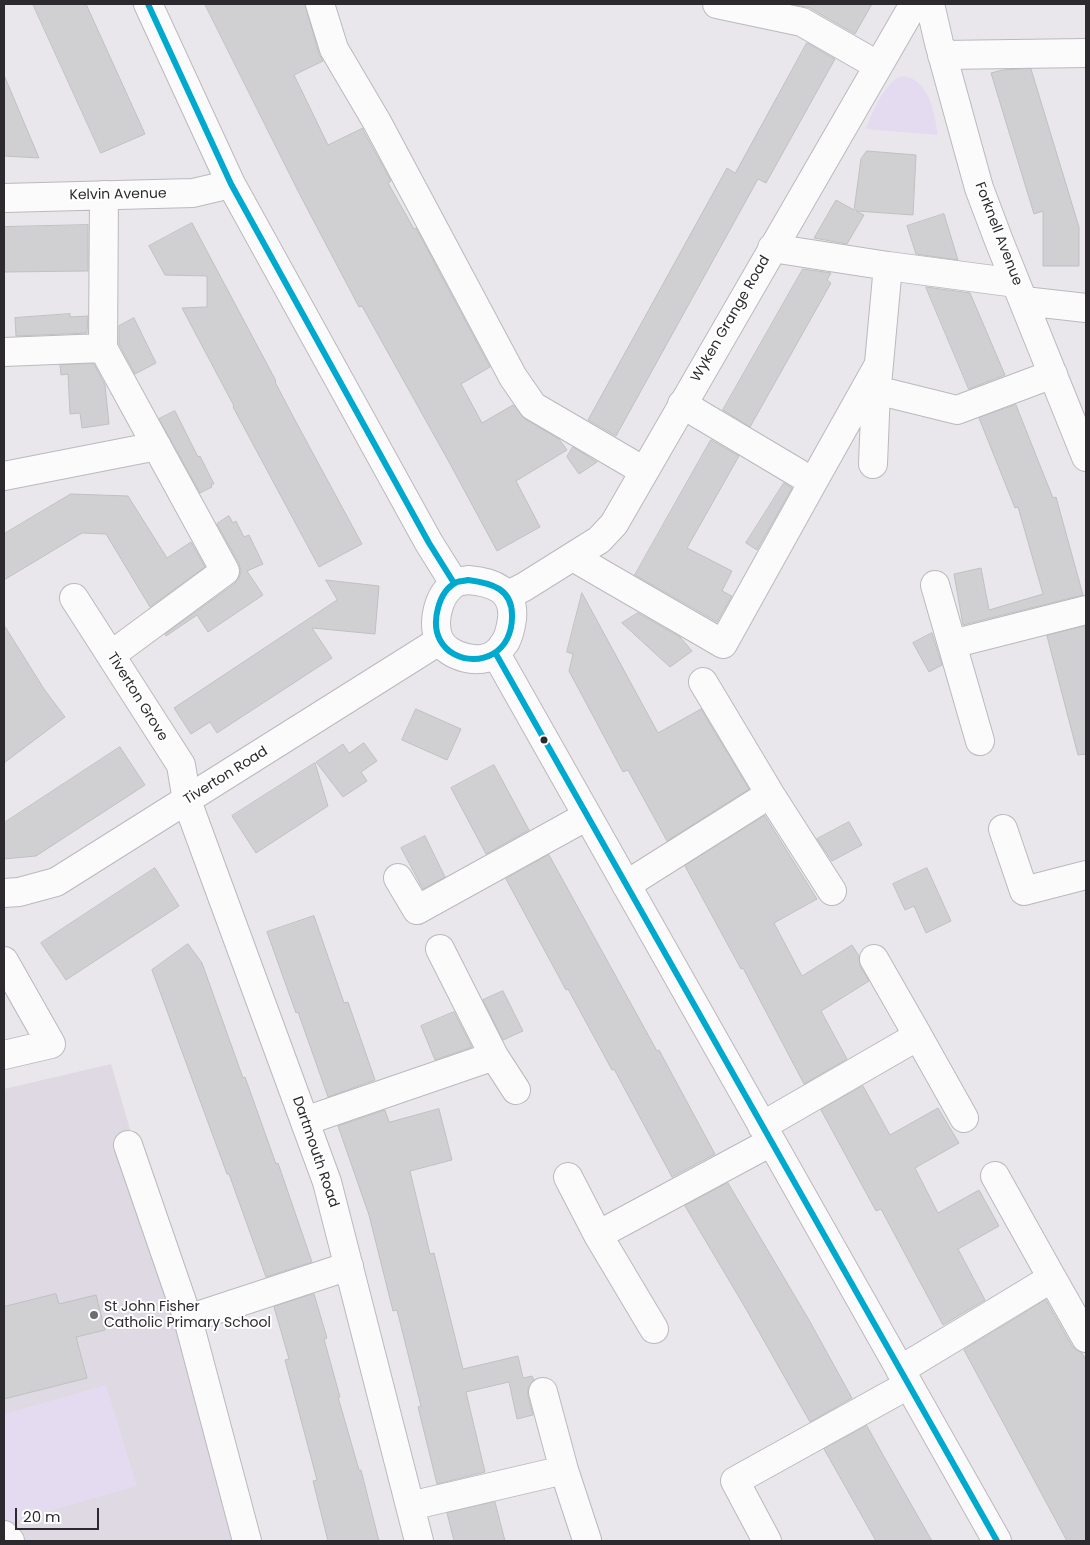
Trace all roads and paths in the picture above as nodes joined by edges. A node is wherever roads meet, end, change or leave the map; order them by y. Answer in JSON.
{"nodes":[{"id":1,"x":148,"y":4,"type":"edge"},
{"id":2,"x":320,"y":4,"type":"edge"},
{"id":3,"x":717,"y":4,"type":"edge"},
{"id":4,"x":914,"y":4,"type":"edge"},
{"id":5,"x":930,"y":4,"type":"edge"},
{"id":6,"x":1086,"y":53,"type":"edge"},
{"id":7,"x":942,"y":55,"type":"junction"},
{"id":8,"x":878,"y":65,"type":"junction"},
{"id":9,"x":231,"y":184,"type":"junction"},
{"id":10,"x":104,"y":196,"type":"junction"},
{"id":11,"x":4,"y":198,"type":"edge"},
{"id":12,"x":772,"y":248,"type":"junction"},
{"id":13,"x":888,"y":266,"type":"junction"},
{"id":14,"x":1020,"y":292,"type":"junction"},
{"id":15,"x":1086,"y":308,"type":"edge"},
{"id":16,"x":103,"y":348,"type":"junction"},
{"id":17,"x":4,"y":352,"type":"edge"},
{"id":18,"x":1052,"y":374,"type":"junction"},
{"id":19,"x":877,"y":378,"type":"junction"},
{"id":20,"x":682,"y":404,"type":"junction"},
{"id":21,"x":157,"y":446,"type":"junction"},
{"id":22,"x":1086,"y":458,"type":"edge"},
{"id":23,"x":874,"y":464,"type":"dead end"},
{"id":24,"x":644,"y":471,"type":"junction"},
{"id":25,"x":4,"y":476,"type":"edge"},
{"id":26,"x":813,"y":482,"type":"junction"},
{"id":27,"x":573,"y":557,"type":"junction"},
{"id":28,"x":454,"y":583,"type":"junction"},
{"id":29,"x":936,"y":585,"type":"dead end"},
{"id":30,"x":508,"y":595,"type":"junction"},
{"id":31,"x":74,"y":598,"type":"dead end"},
{"id":32,"x":1086,"y":610,"type":"edge"},
{"id":33,"x":440,"y":641,"type":"junction"},
{"id":34,"x":952,"y":644,"type":"junction"},
{"id":35,"x":496,"y":654,"type":"junction"},
{"id":36,"x":111,"y":655,"type":"junction"},
{"id":37,"x":703,"y":682,"type":"dead end"},
{"id":38,"x":980,"y":741,"type":"dead end"},
{"id":39,"x":770,"y":794,"type":"junction"},
{"id":40,"x":187,"y":801,"type":"junction"},
{"id":41,"x":587,"y":816,"type":"junction"},
{"id":42,"x":1003,"y":829,"type":"dead end"},
{"id":43,"x":1086,"y":874,"type":"edge"},
{"id":44,"x":398,"y":878,"type":"dead end"},
{"id":45,"x":626,"y":885,"type":"junction"},
{"id":46,"x":832,"y":891,"type":"dead end"},
{"id":47,"x":4,"y":893,"type":"edge"},
{"id":48,"x":440,"y":949,"type":"dead end"},
{"id":49,"x":874,"y":959,"type":"dead end"},
{"id":50,"x":4,"y":961,"type":"edge"},
{"id":51,"x":918,"y":1036,"type":"junction"},
{"id":52,"x":4,"y":1055,"type":"edge"},
{"id":53,"x":494,"y":1056,"type":"junction"},
{"id":54,"x":516,"y":1090,"type":"dead end"},
{"id":55,"x":964,"y":1118,"type":"dead end"},
{"id":56,"x":305,"y":1122,"type":"junction"},
{"id":57,"x":767,"y":1134,"type":"junction"},
{"id":58,"x":128,"y":1145,"type":"dead end"},
{"id":59,"x":995,"y":1176,"type":"dead end"},
{"id":60,"x":568,"y":1177,"type":"dead end"},
{"id":61,"x":598,"y":1234,"type":"junction"},
{"id":62,"x":349,"y":1266,"type":"junction"},
{"id":63,"x":1052,"y":1278,"type":"junction"},
{"id":64,"x":188,"y":1319,"type":"junction"},
{"id":65,"x":654,"y":1329,"type":"dead end"},
{"id":66,"x":1086,"y":1338,"type":"edge"},
{"id":67,"x":904,"y":1377,"type":"junction"},
{"id":68,"x":543,"y":1392,"type":"dead end"},
{"id":69,"x":564,"y":1470,"type":"junction"},
{"id":70,"x":410,"y":1506,"type":"junction"},
{"id":71,"x":4,"y":1535,"type":"edge"},
{"id":72,"x":587,"y":1540,"type":"dead end"},
{"id":73,"x":10,"y":1541,"type":"edge"},
{"id":74,"x":247,"y":1541,"type":"edge"},
{"id":75,"x":419,"y":1541,"type":"edge"},
{"id":76,"x":767,"y":1541,"type":"edge"},
{"id":77,"x":997,"y":1541,"type":"edge"}],
"edges":[{"from":1,"to":9,"type":"street"},
{"from":2,"to":24,"type":"street"},
{"from":3,"to":8,"type":"street"},
{"from":4,"to":8,"type":"street","name":"Wyken Grange Road"},
{"from":5,"to":7,"type":"street","name":"Forknell Avenue"},
{"from":6,"to":7,"type":"street"},
{"from":7,"to":14,"type":"street","name":"Forknell Avenue"},
{"from":8,"to":12,"type":"street","name":"Wyken Grange Road"},
{"from":9,"to":10,"type":"street","name":"Kelvin Avenue"},
{"from":9,"to":28,"type":"street"},
{"from":10,"to":11,"type":"street","name":"Kelvin Avenue"},
{"from":10,"to":16,"type":"street"},
{"from":12,"to":13,"type":"street"},
{"from":12,"to":20,"type":"street","name":"Wyken Grange Road"},
{"from":13,"to":14,"type":"street"},
{"from":13,"to":19,"type":"street"},
{"from":14,"to":15,"type":"street"},
{"from":14,"to":18,"type":"street","name":"Forknell Avenue"},
{"from":16,"to":17,"type":"street"},
{"from":16,"to":21,"type":"street"},
{"from":18,"to":19,"type":"street"},
{"from":18,"to":22,"type":"street","name":"Forknell Avenue"},
{"from":19,"to":23,"type":"street"},
{"from":19,"to":26,"type":"street"},
{"from":20,"to":24,"type":"street","name":"Wyken Grange Road"},
{"from":20,"to":26,"type":"street"},
{"from":21,"to":25,"type":"street"},
{"from":21,"to":36,"type":"street"},
{"from":24,"to":27,"type":"street","name":"Wyken Grange Road"},
{"from":26,"to":27,"type":"street"},
{"from":27,"to":30,"type":"street","name":"Wyken Grange Road"},
{"from":28,"to":30,"type":"street"},
{"from":28,"to":33,"type":"street"},
{"from":29,"to":34,"type":"street"},
{"from":30,"to":35,"type":"street"},
{"from":31,"to":36,"type":"street","name":"Tiverton Grove"},
{"from":32,"to":34,"type":"street"},
{"from":33,"to":35,"type":"street"},
{"from":33,"to":40,"type":"street","name":"Tiverton Road"},
{"from":34,"to":38,"type":"street"},
{"from":35,"to":41,"type":"street"},
{"from":36,"to":40,"type":"street","name":"Tiverton Grove"},
{"from":37,"to":39,"type":"street"},
{"from":39,"to":45,"type":"street"},
{"from":39,"to":46,"type":"street"},
{"from":40,"to":47,"type":"street","name":"Tiverton Road"},
{"from":40,"to":56,"type":"street","name":"Dartmouth Road"},
{"from":41,"to":44,"type":"street"},
{"from":41,"to":45,"type":"street"},
{"from":42,"to":43,"type":"street"},
{"from":45,"to":57,"type":"street"},
{"from":48,"to":53,"type":"street"},
{"from":49,"to":51,"type":"street"},
{"from":50,"to":52,"type":"street"},
{"from":51,"to":55,"type":"street"},
{"from":51,"to":57,"type":"street"},
{"from":53,"to":54,"type":"street"},
{"from":53,"to":56,"type":"street"},
{"from":56,"to":62,"type":"street","name":"Dartmouth Road"},
{"from":57,"to":61,"type":"street"},
{"from":57,"to":67,"type":"street"},
{"from":58,"to":64,"type":"street"},
{"from":59,"to":63,"type":"street"},
{"from":60,"to":61,"type":"street"},
{"from":61,"to":65,"type":"street"},
{"from":62,"to":64,"type":"street"},
{"from":62,"to":70,"type":"street","name":"Dartmouth Road"},
{"from":63,"to":66,"type":"street"},
{"from":63,"to":67,"type":"street"},
{"from":64,"to":74,"type":"street"},
{"from":67,"to":76,"type":"street"},
{"from":67,"to":77,"type":"street"},
{"from":68,"to":69,"type":"street"},
{"from":69,"to":70,"type":"street"},
{"from":69,"to":72,"type":"street"},
{"from":70,"to":75,"type":"street","name":"Dartmouth Road"},
{"from":71,"to":73,"type":"street"}]}
